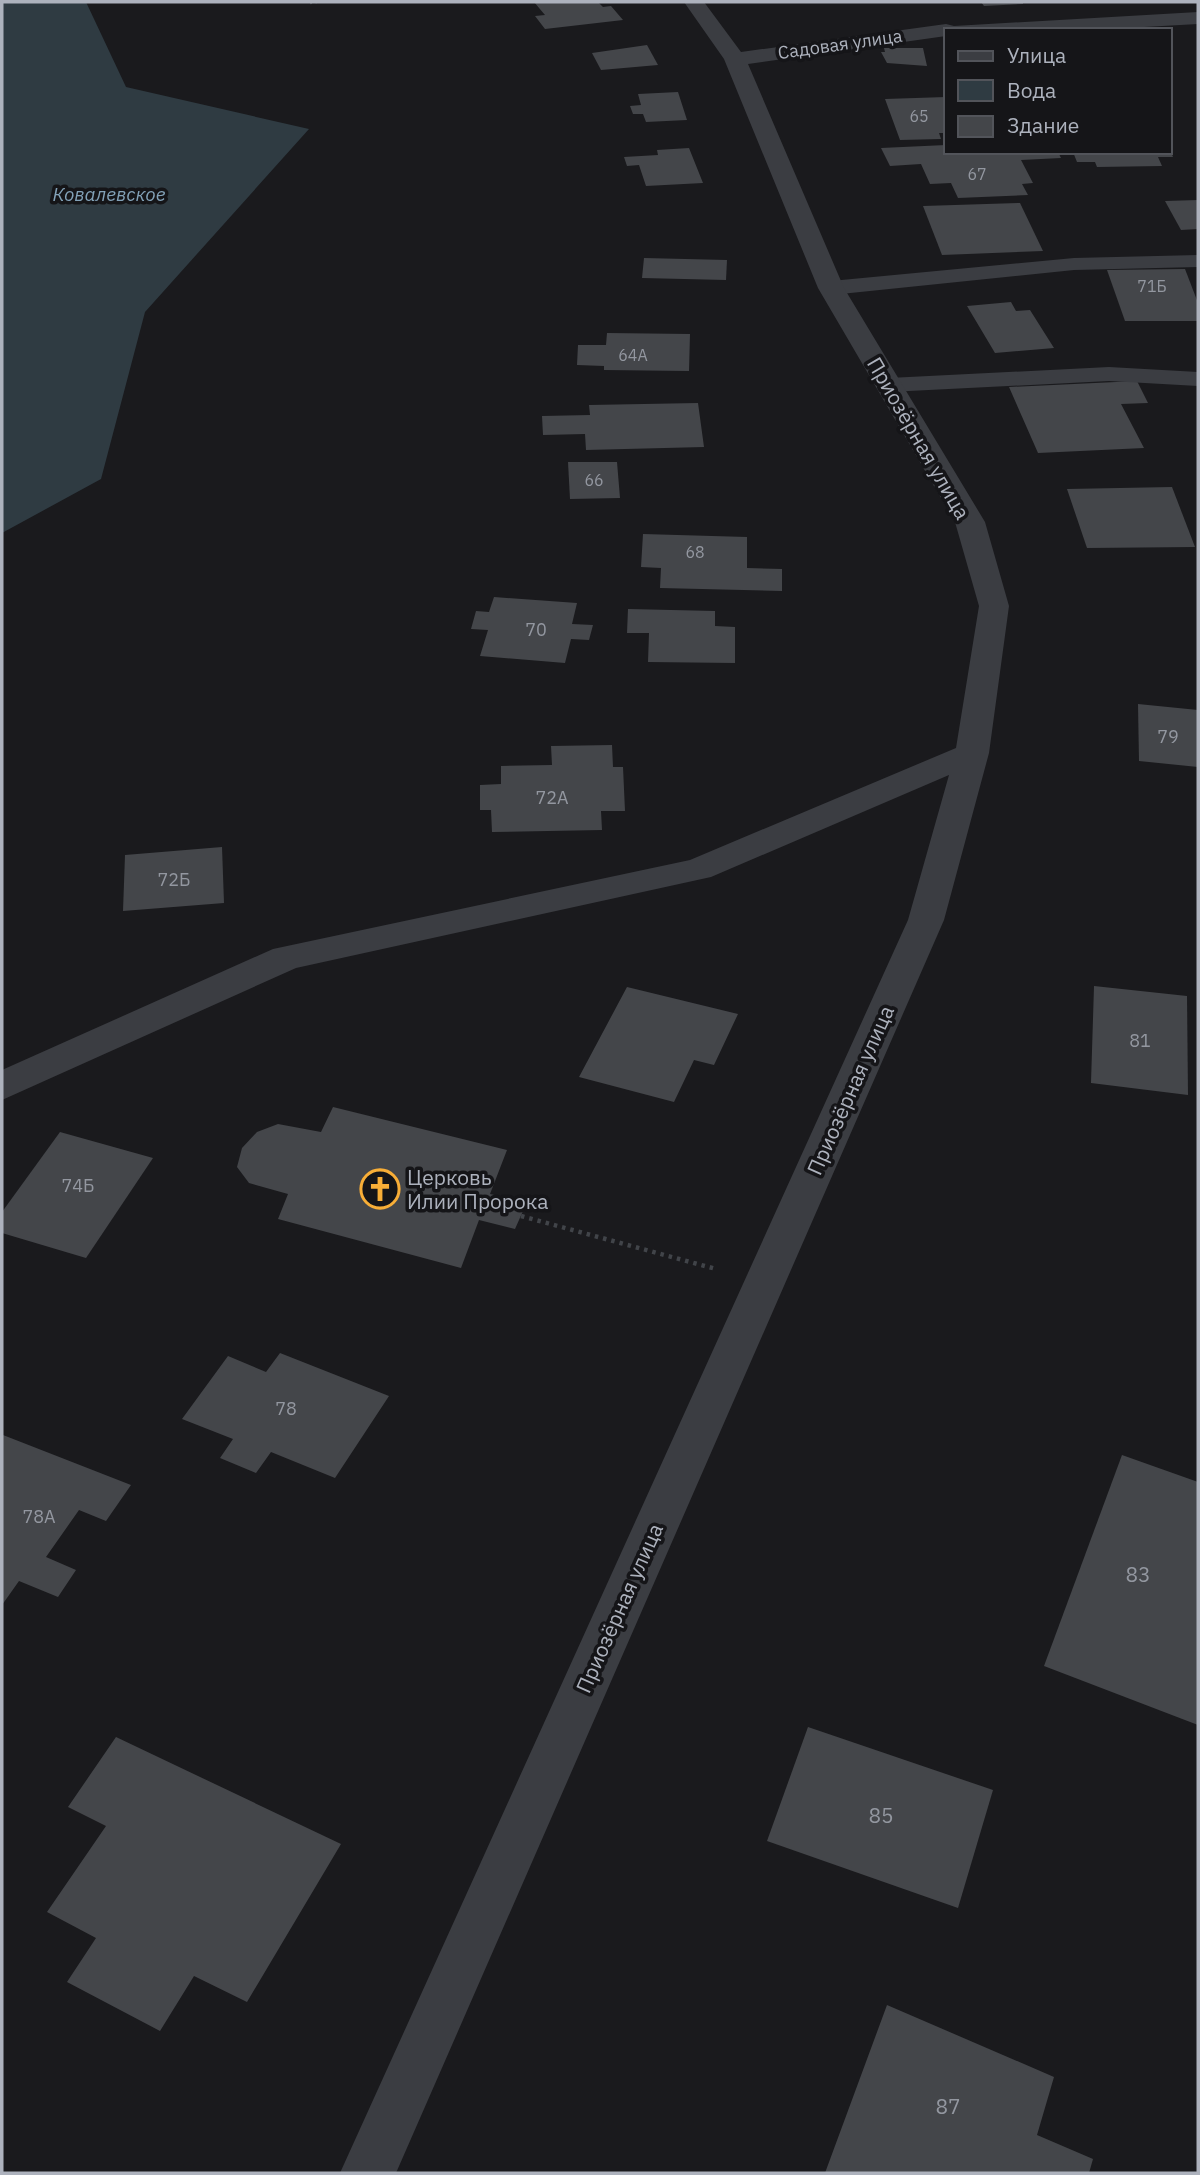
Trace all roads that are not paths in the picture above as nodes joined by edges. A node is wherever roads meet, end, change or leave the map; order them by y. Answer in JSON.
{"nodes":[{"id":1,"x":694,"y":2,"type":"edge"},
{"id":2,"x":1198,"y":19,"type":"edge"},
{"id":3,"x":1004,"y":28,"type":"edge"},
{"id":4,"x":944,"y":30,"type":"edge"},
{"id":5,"x":734,"y":59,"type":"junction"},
{"id":6,"x":1198,"y":261,"type":"edge"},
{"id":7,"x":831,"y":288,"type":"junction"},
{"id":8,"x":1198,"y":379,"type":"edge"},
{"id":9,"x":889,"y":384,"type":"junction"},
{"id":10,"x":972,"y":753,"type":"junction"},
{"id":11,"x":2,"y":1086,"type":"edge"},
{"id":12,"x":368,"y":2173,"type":"edge"}],
"edges":[{"from":1,"to":5,"type":"street","name":"Приозёрная улица"},
{"from":2,"to":3,"type":"street"},
{"from":4,"to":5,"type":"street","name":"Садовая улица"},
{"from":5,"to":7,"type":"street","name":"Приозёрная улица"},
{"from":6,"to":7,"type":"lane"},
{"from":7,"to":9,"type":"street","name":"Приозёрная улица"},
{"from":8,"to":9,"type":"lane"},
{"from":9,"to":10,"type":"street","name":"Приозёрная улица"},
{"from":10,"to":11,"type":"street"},
{"from":10,"to":12,"type":"street","name":"Приозёрная улица"}]}
